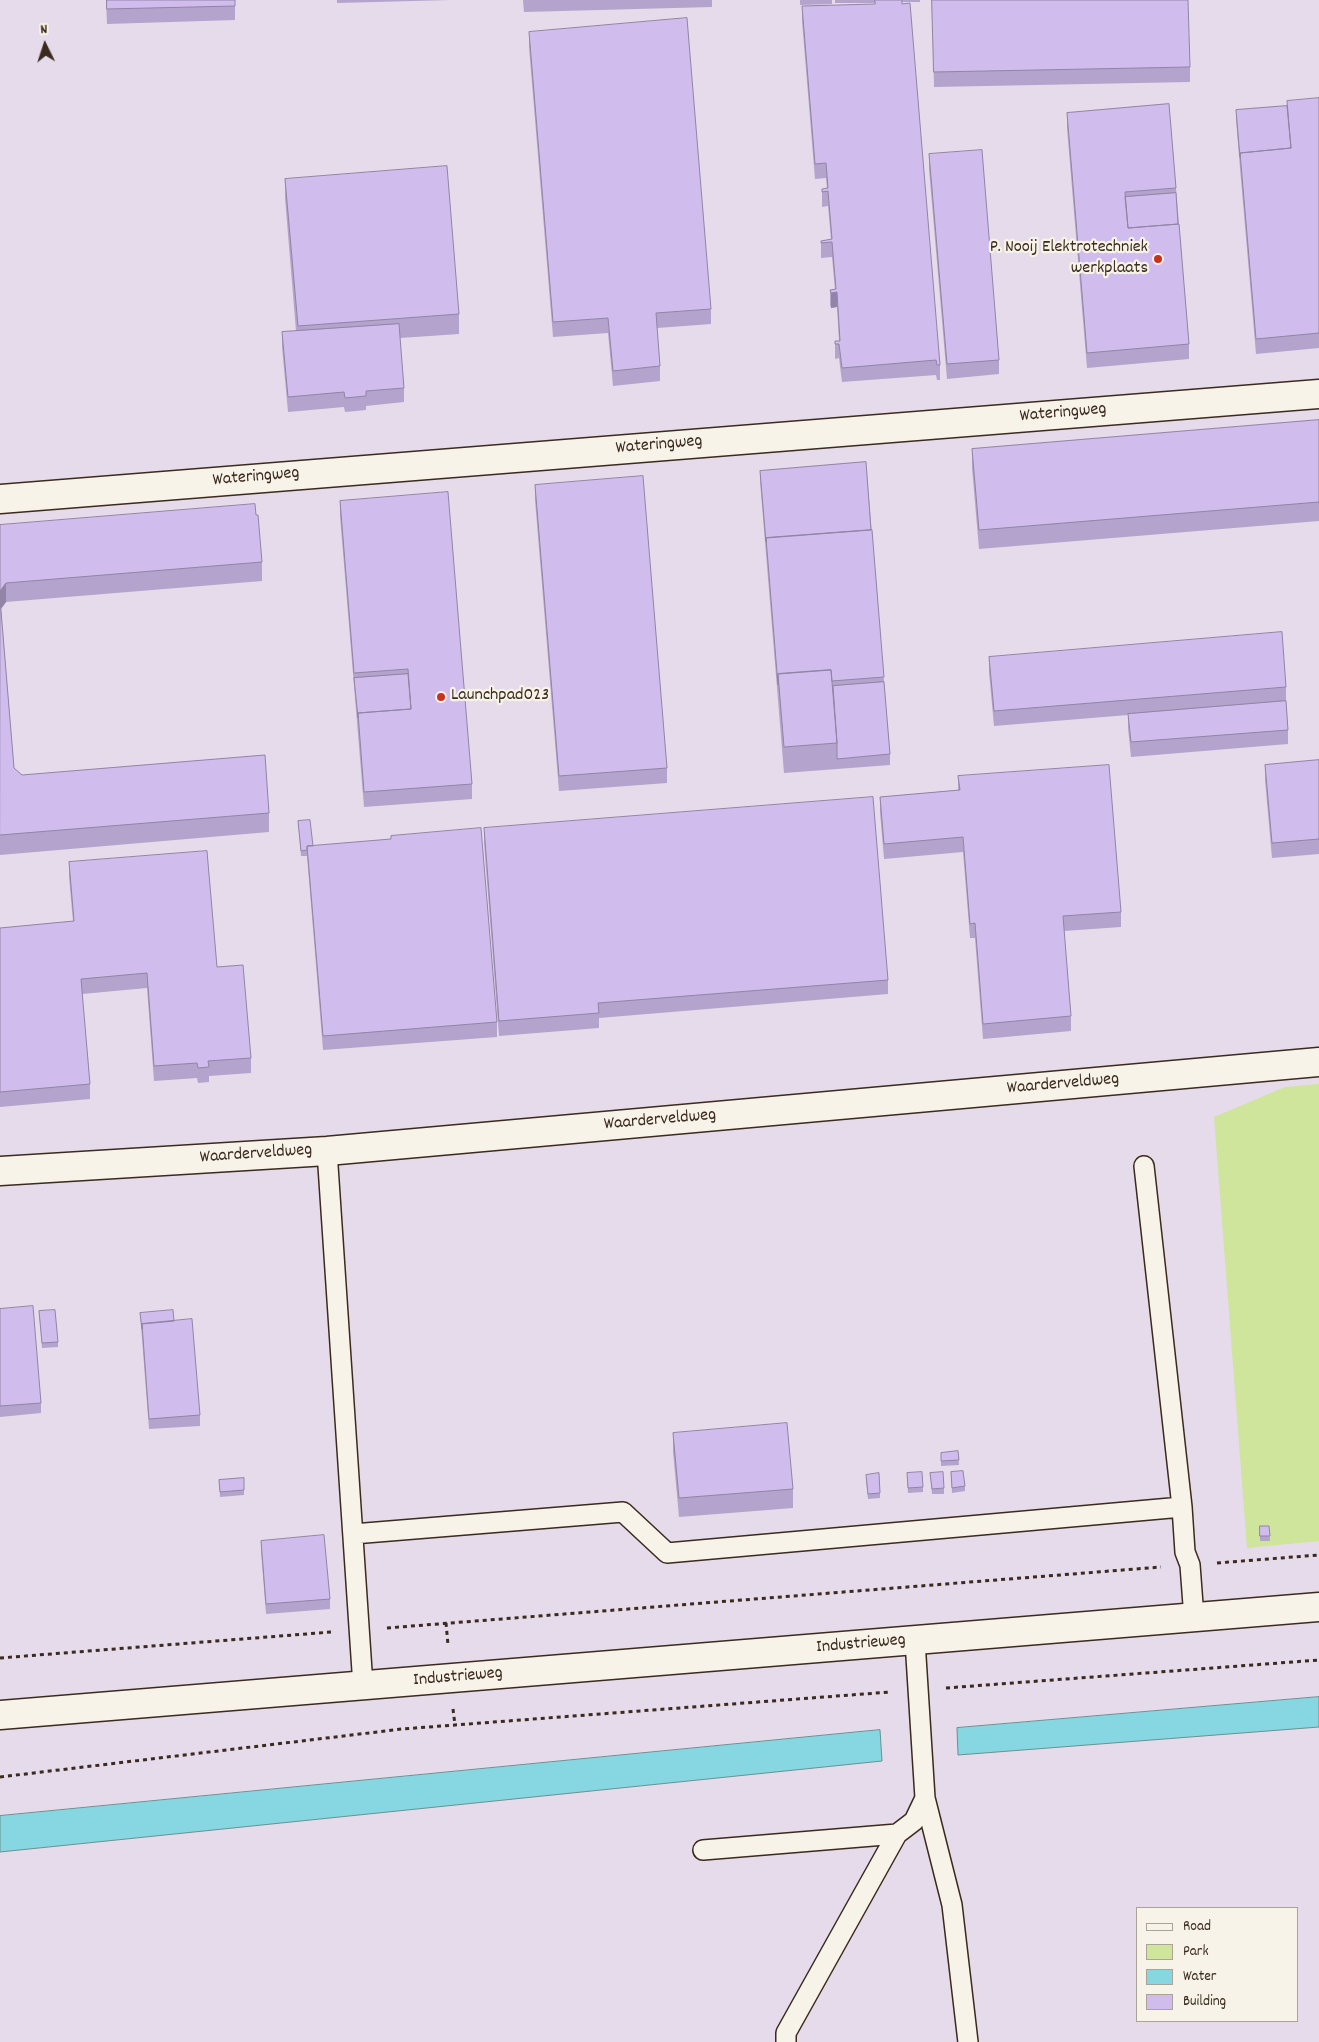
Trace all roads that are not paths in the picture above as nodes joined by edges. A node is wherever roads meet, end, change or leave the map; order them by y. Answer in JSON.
{"nodes":[{"id":1,"x":1319,"y":394,"type":"edge"},
{"id":2,"x":0,"y":499,"type":"edge"},
{"id":3,"x":1319,"y":1062,"type":"edge"},
{"id":4,"x":327,"y":1150,"type":"junction"},
{"id":5,"x":1144,"y":1166,"type":"dead end"},
{"id":6,"x":0,"y":1172,"type":"edge"},
{"id":7,"x":1182,"y":1507,"type":"junction"},
{"id":8,"x":353,"y":1534,"type":"junction"},
{"id":9,"x":1319,"y":1608,"type":"edge"},
{"id":10,"x":1194,"y":1618,"type":"junction"},
{"id":11,"x":915,"y":1641,"type":"junction"},
{"id":12,"x":363,"y":1686,"type":"junction"},
{"id":13,"x":0,"y":1715,"type":"edge"},
{"id":14,"x":925,"y":1798,"type":"junction"},
{"id":15,"x":897,"y":1834,"type":"junction"},
{"id":16,"x":702,"y":1850,"type":"dead end"},
{"id":17,"x":786,"y":2042,"type":"edge"},
{"id":18,"x":968,"y":2042,"type":"edge"}],
"edges":[{"from":1,"to":2,"type":"street","name":"Wateringweg"},
{"from":3,"to":4,"type":"street","name":"Waarderveldweg"},
{"from":4,"to":6,"type":"street","name":"Waarderveldweg"},
{"from":4,"to":8,"type":"lane"},
{"from":5,"to":7,"type":"lane"},
{"from":7,"to":8,"type":"lane"},
{"from":7,"to":10,"type":"lane"},
{"from":8,"to":12,"type":"lane"},
{"from":9,"to":10,"type":"street","name":"Industrieweg"},
{"from":10,"to":11,"type":"street","name":"Industrieweg"},
{"from":11,"to":12,"type":"street","name":"Industrieweg"},
{"from":11,"to":14,"type":"lane","name":"Industrieweg"},
{"from":12,"to":13,"type":"street","name":"Industrieweg"},
{"from":14,"to":15,"type":"lane","name":"Industrieweg"},
{"from":14,"to":18,"type":"lane","name":"Industrieweg"},
{"from":15,"to":16,"type":"lane"},
{"from":15,"to":17,"type":"lane","name":"Industrieweg"}]}
